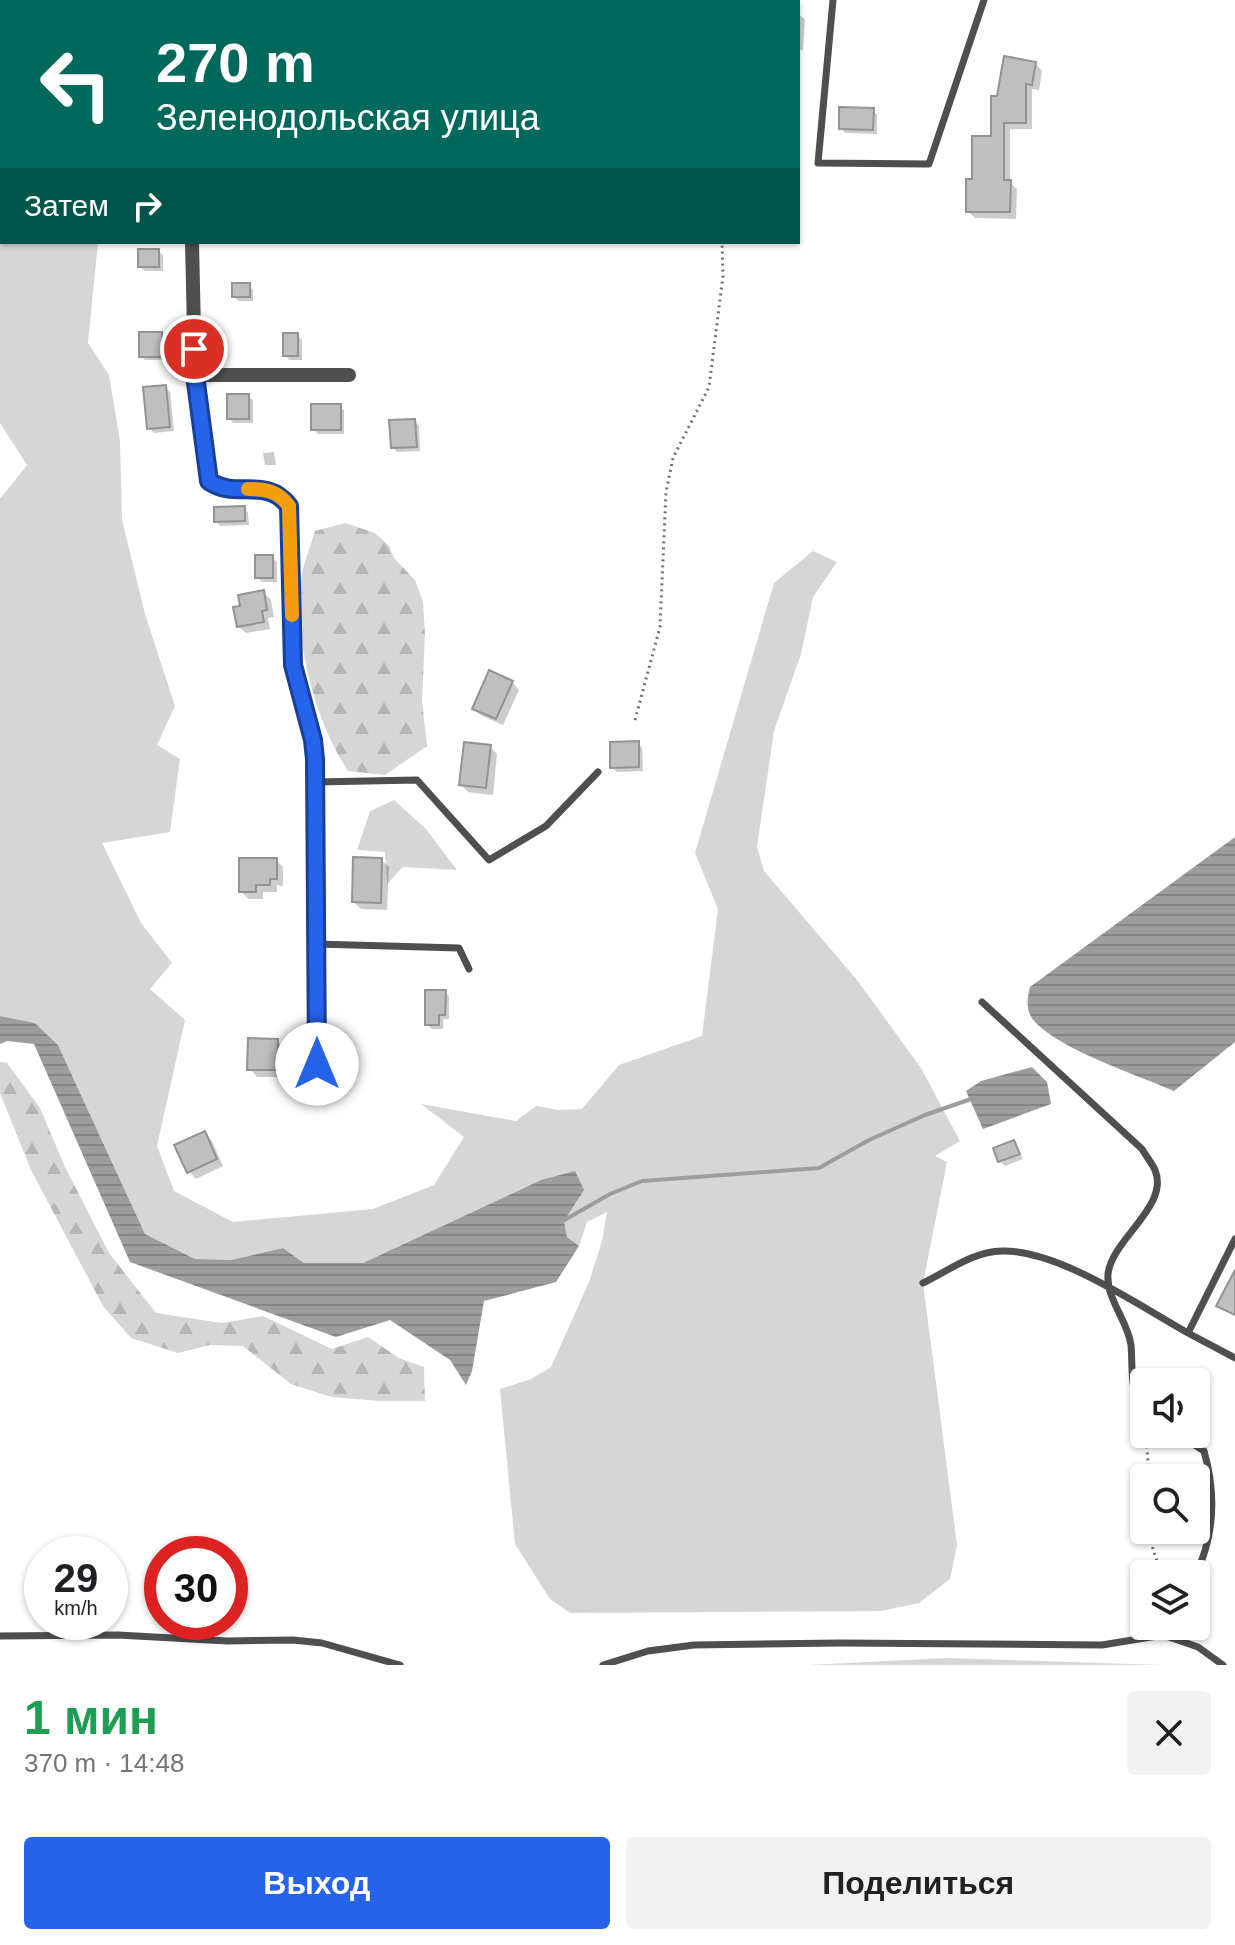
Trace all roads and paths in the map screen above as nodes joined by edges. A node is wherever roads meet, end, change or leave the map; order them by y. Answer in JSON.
{"nodes":[{"id":1,"x":833,"y":0,"type":"edge"},
{"id":2,"x":984,"y":0,"type":"edge"},
{"id":3,"x":192,"y":244,"type":"edge"},
{"id":4,"x":722,"y":244,"type":"edge"},
{"id":5,"x":195,"y":375,"type":"junction"},
{"id":6,"x":349,"y":375,"type":"dead end"},
{"id":7,"x":635,"y":720,"type":"dead end"},
{"id":8,"x":598,"y":772,"type":"dead end"},
{"id":9,"x":315,"y":782,"type":"junction"},
{"id":10,"x":316,"y":944,"type":"junction"},
{"id":11,"x":469,"y":969,"type":"dead end"},
{"id":12,"x":982,"y":1002,"type":"dead end"},
{"id":13,"x":317,"y":1064,"type":"dead end"},
{"id":14,"x":1235,"y":1239,"type":"edge"},
{"id":15,"x":923,"y":1283,"type":"dead end"},
{"id":16,"x":1111,"y":1290,"type":"junction"},
{"id":17,"x":1188,"y":1333,"type":"junction"},
{"id":18,"x":1235,"y":1358,"type":"edge"},
{"id":19,"x":1132,"y":1368,"type":"edge"},
{"id":20,"x":1199,"y":1448,"type":"edge"},
{"id":21,"x":1201,"y":1560,"type":"edge"},
{"id":22,"x":0,"y":1636,"type":"edge"},
{"id":23,"x":1130,"y":1640,"type":"edge"},
{"id":24,"x":1180,"y":1640,"type":"edge"},
{"id":25,"x":400,"y":1665,"type":"edge"},
{"id":26,"x":603,"y":1665,"type":"edge"},
{"id":27,"x":1223,"y":1665,"type":"edge"}],
"edges":[{"from":1,"to":2,"type":"lane"},
{"from":3,"to":5,"type":"street"},
{"from":4,"to":7,"type":"path"},
{"from":5,"to":6,"type":"street"},
{"from":5,"to":9,"type":"street"},
{"from":8,"to":9,"type":"lane"},
{"from":9,"to":10,"type":"street"},
{"from":10,"to":11,"type":"lane"},
{"from":10,"to":13,"type":"street"},
{"from":12,"to":16,"type":"lane"},
{"from":14,"to":17,"type":"lane"},
{"from":15,"to":16,"type":"lane"},
{"from":16,"to":17,"type":"lane"},
{"from":16,"to":19,"type":"lane"},
{"from":17,"to":18,"type":"lane"},
{"from":20,"to":21,"type":"lane"},
{"from":22,"to":25,"type":"lane"},
{"from":23,"to":26,"type":"lane"},
{"from":24,"to":27,"type":"lane"}]}
